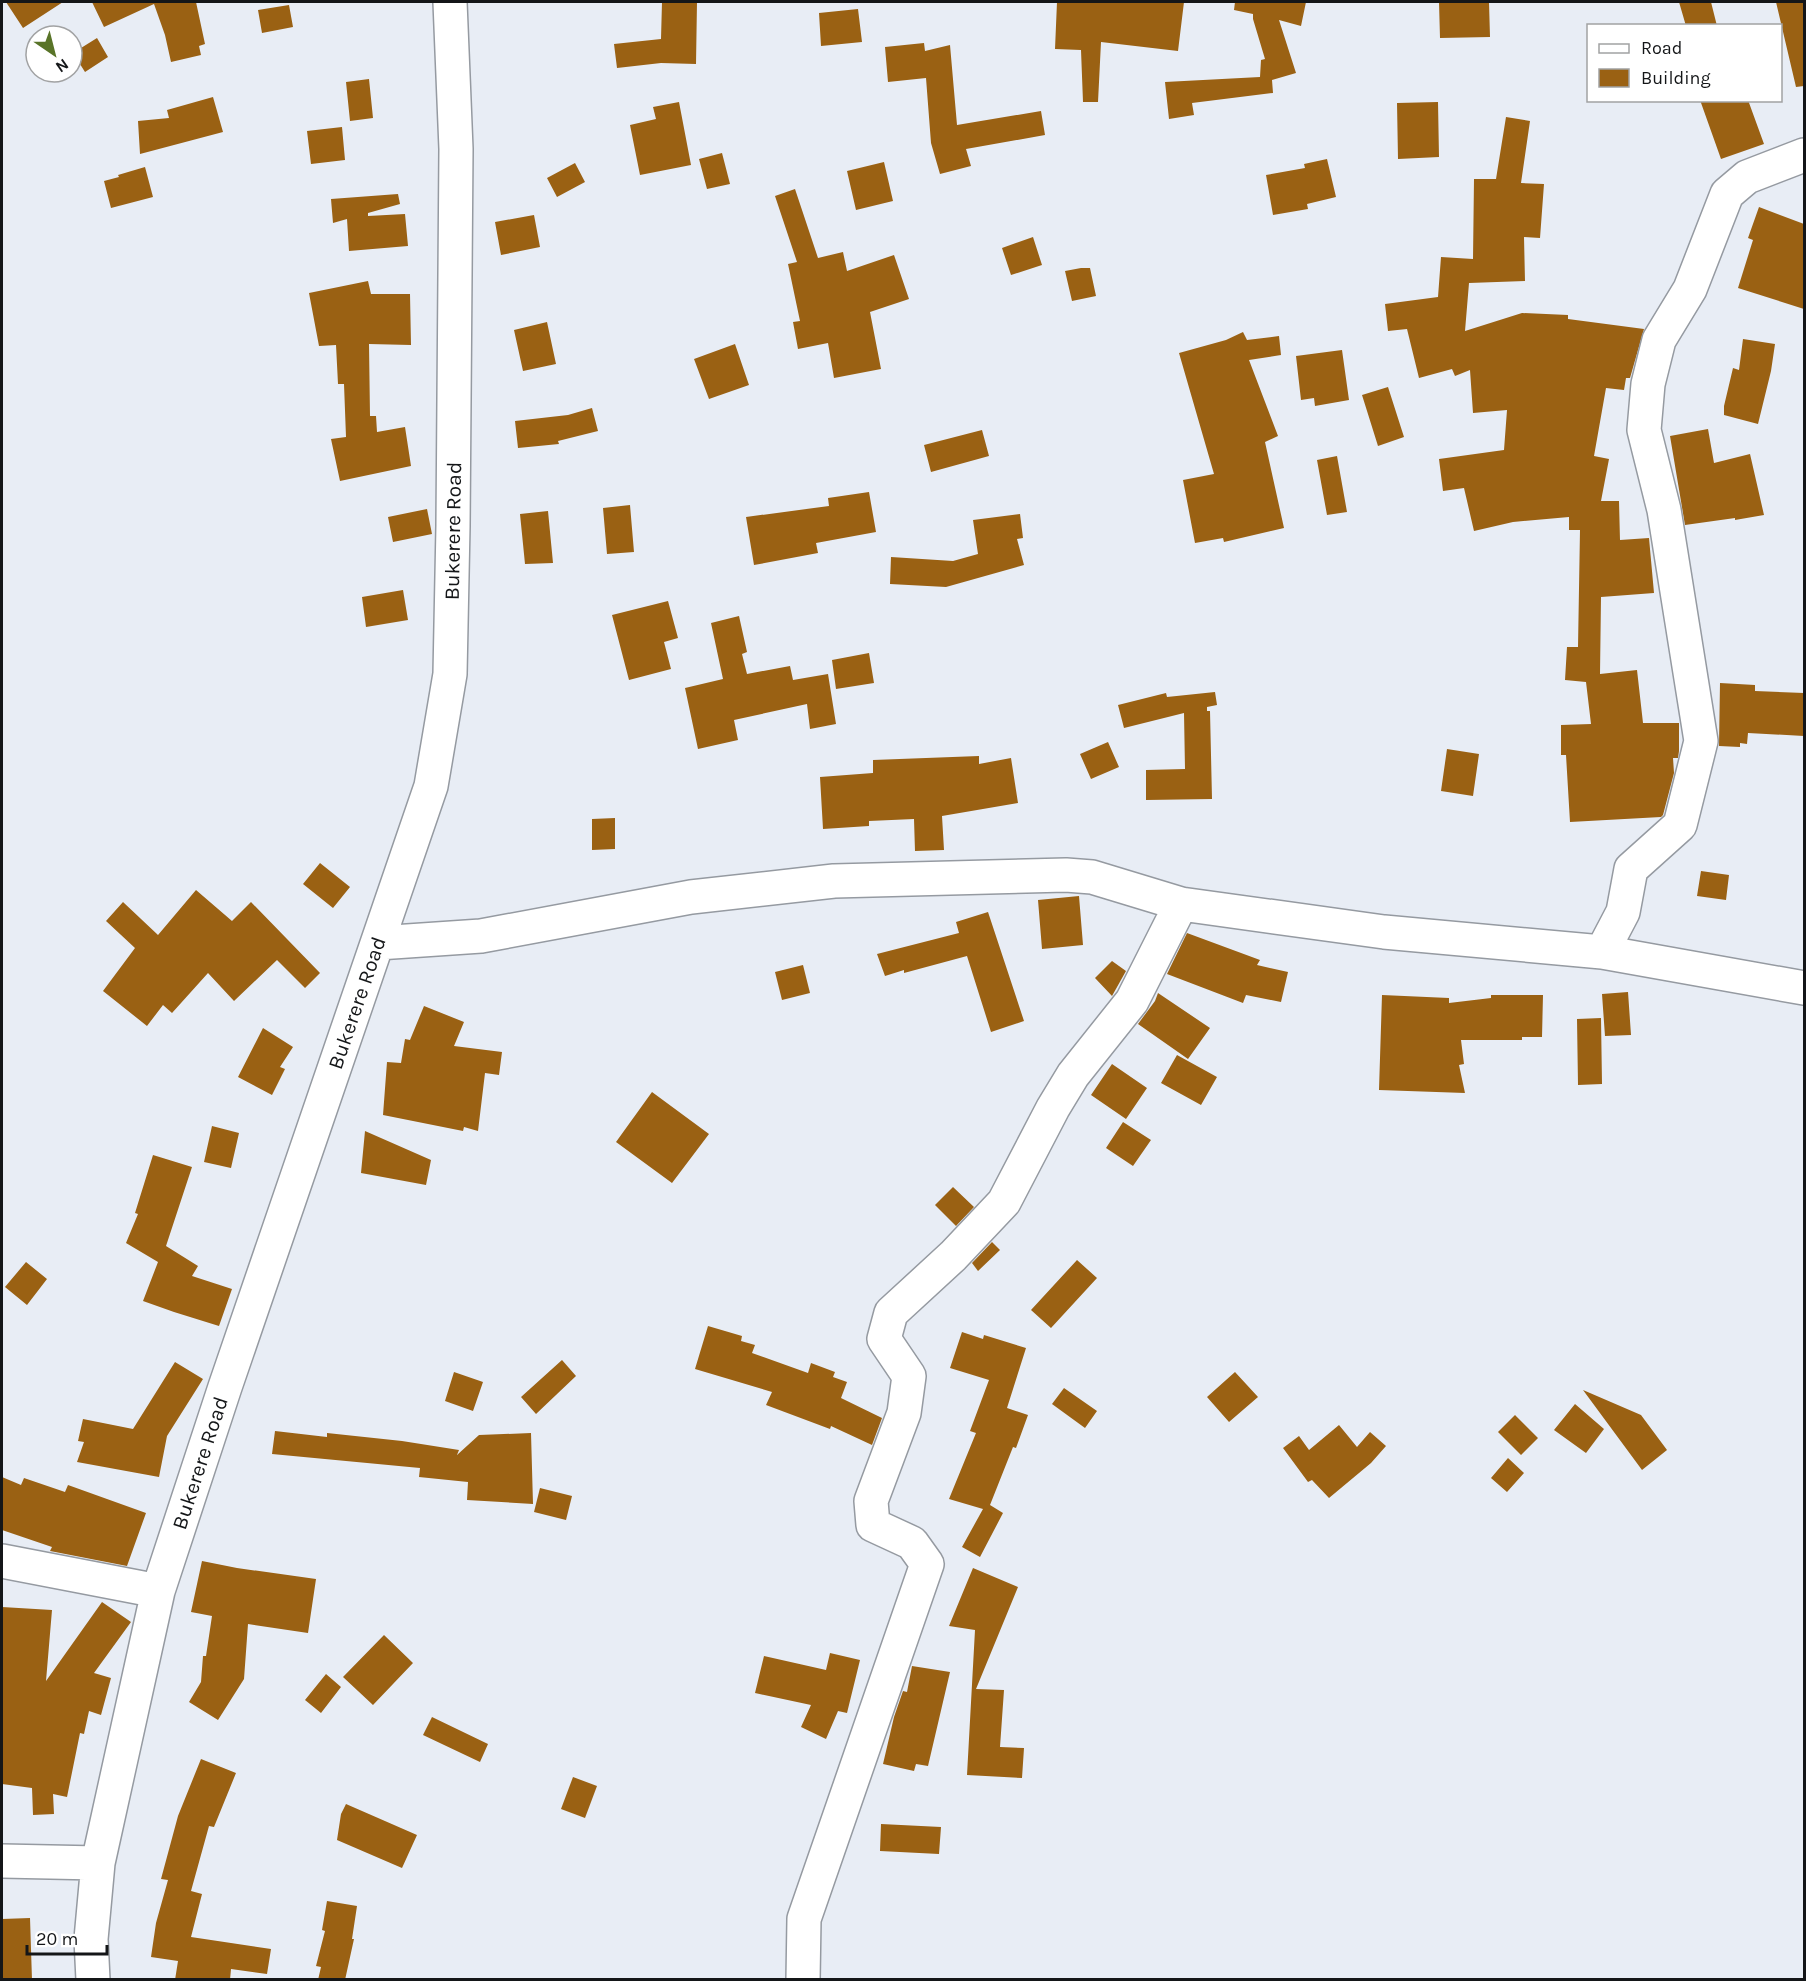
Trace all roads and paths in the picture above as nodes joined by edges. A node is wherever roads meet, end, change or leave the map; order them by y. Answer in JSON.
{"nodes":[{"id":1,"x":450,"y":2,"type":"edge"},
{"id":2,"x":1804,"y":155,"type":"edge"},
{"id":3,"x":1180,"y":904,"type":"junction"},
{"id":4,"x":378,"y":943,"type":"junction"},
{"id":5,"x":1602,"y":952,"type":"junction"},
{"id":6,"x":1804,"y":988,"type":"edge"},
{"id":7,"x":2,"y":1561,"type":"edge"},
{"id":8,"x":158,"y":1591,"type":"junction"},
{"id":9,"x":2,"y":1861,"type":"edge"},
{"id":10,"x":98,"y":1863,"type":"junction"},
{"id":11,"x":93,"y":1980,"type":"edge"},
{"id":12,"x":803,"y":1980,"type":"edge"}],
"edges":[{"from":1,"to":4,"type":"street","name":"Bukerere Road"},
{"from":2,"to":5,"type":"street"},
{"from":3,"to":4,"type":"street"},
{"from":3,"to":5,"type":"street"},
{"from":3,"to":12,"type":"street"},
{"from":4,"to":8,"type":"street","name":"Bukerere Road"},
{"from":5,"to":6,"type":"street"},
{"from":7,"to":8,"type":"street"},
{"from":8,"to":10,"type":"street","name":"Bukerere Road"},
{"from":9,"to":10,"type":"street"},
{"from":10,"to":11,"type":"street","name":"Bukerere Road"}]}
